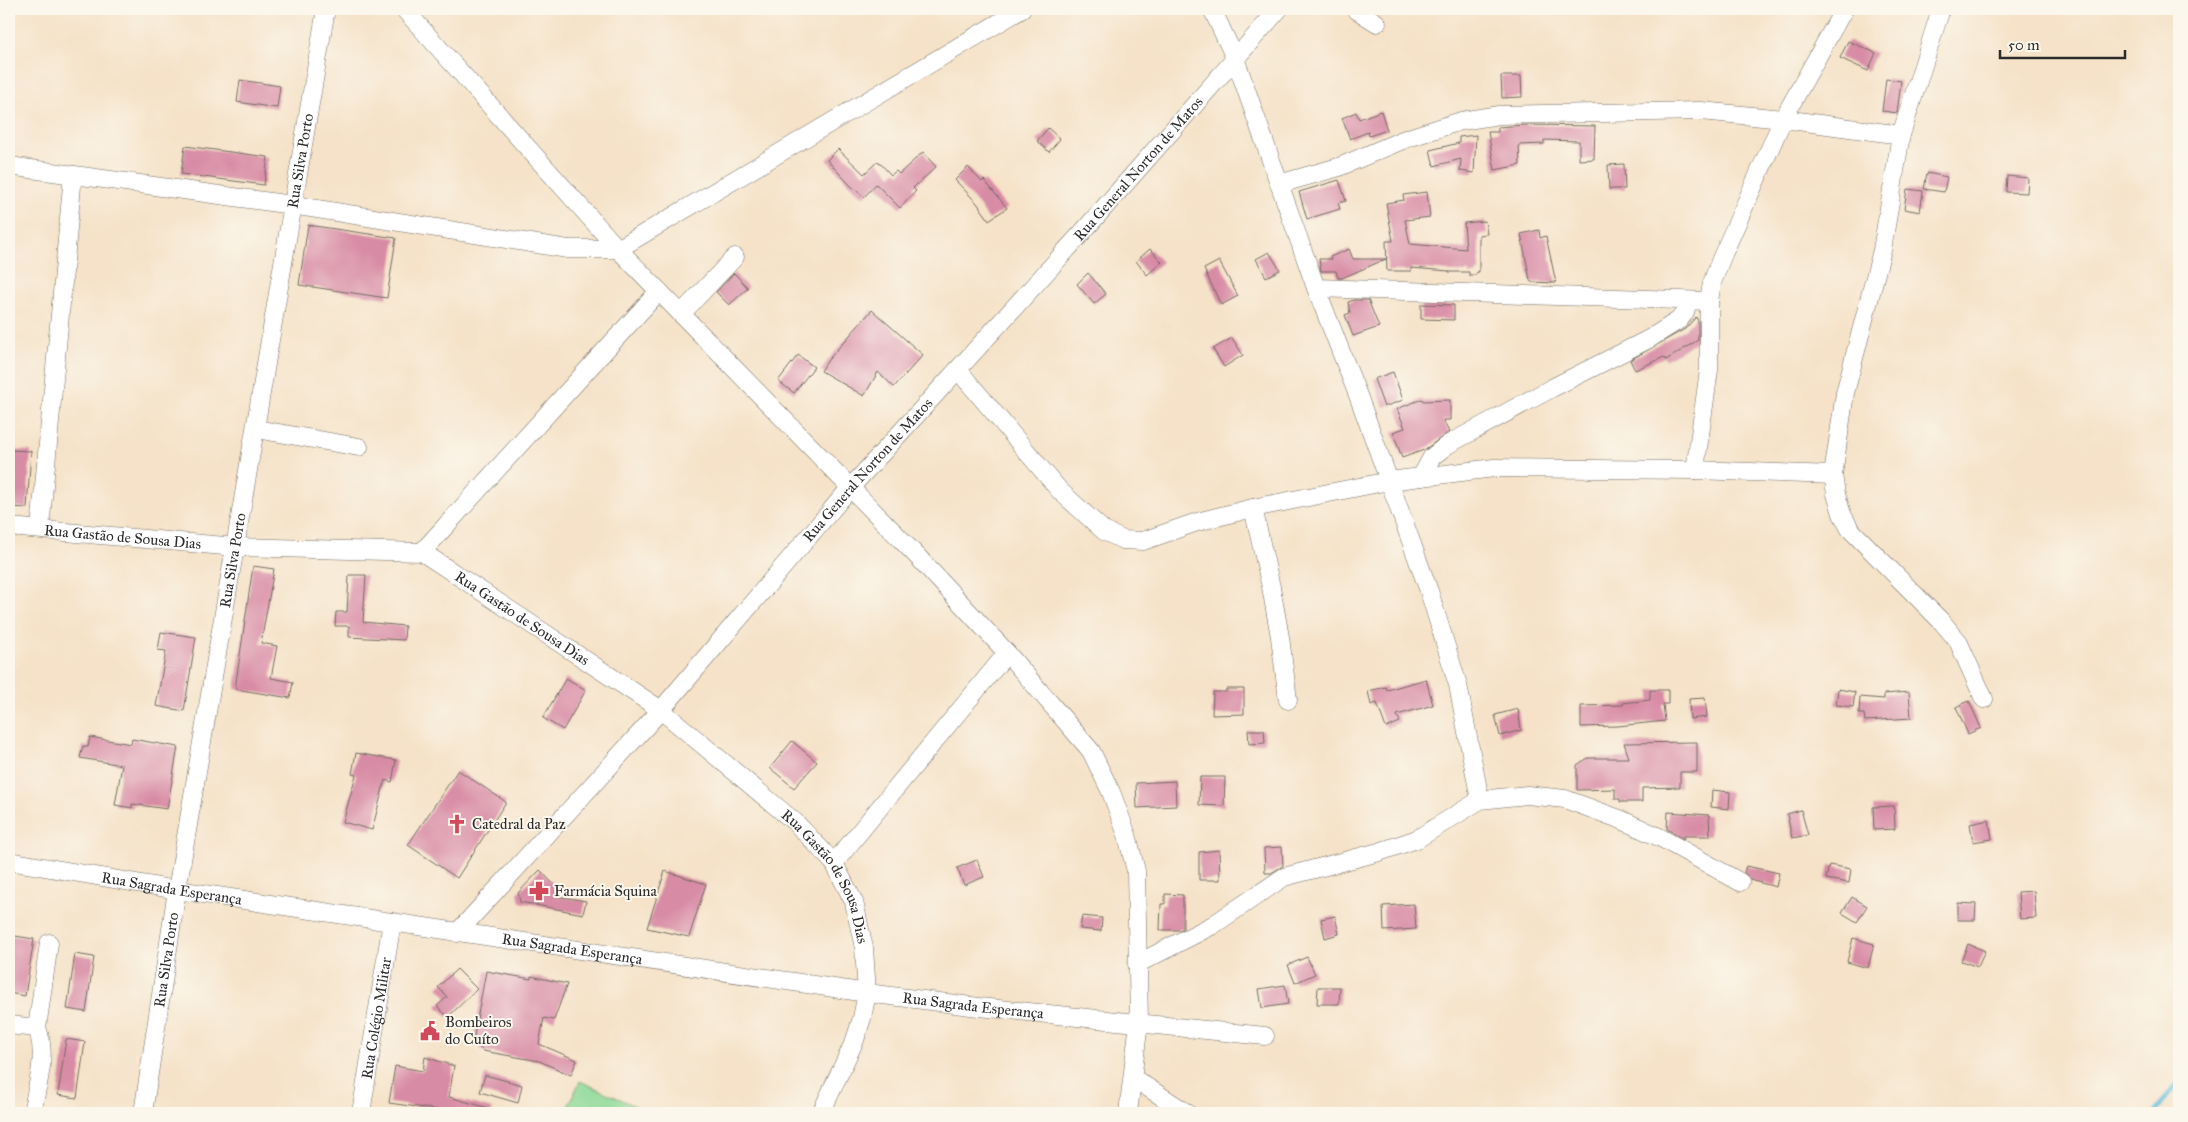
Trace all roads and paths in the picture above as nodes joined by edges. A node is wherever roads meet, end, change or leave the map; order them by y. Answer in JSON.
{"nodes":[{"id":1,"x":326,"y":9,"type":"edge"},
{"id":2,"x":404,"y":9,"type":"edge"},
{"id":3,"x":1022,"y":9,"type":"edge"},
{"id":4,"x":1212,"y":9,"type":"edge"},
{"id":5,"x":1279,"y":9,"type":"edge"},
{"id":6,"x":1355,"y":9,"type":"edge"},
{"id":7,"x":1844,"y":9,"type":"edge"},
{"id":8,"x":1940,"y":9,"type":"edge"},
{"id":9,"x":1376,"y":23,"type":"dead end"},
{"id":10,"x":1235,"y":58,"type":"junction"},
{"id":11,"x":1783,"y":119,"type":"junction"},
{"id":12,"x":1901,"y":135,"type":"junction"},
{"id":13,"x":9,"y":166,"type":"edge"},
{"id":14,"x":73,"y":175,"type":"junction"},
{"id":15,"x":1279,"y":184,"type":"junction"},
{"id":16,"x":292,"y":205,"type":"junction"},
{"id":17,"x":618,"y":249,"type":"junction"},
{"id":18,"x":735,"y":257,"type":"dead end"},
{"id":19,"x":1316,"y":288,"type":"junction"},
{"id":20,"x":659,"y":291,"type":"junction"},
{"id":21,"x":1688,"y":301,"type":"junction"},
{"id":22,"x":1709,"y":301,"type":"junction"},
{"id":23,"x":681,"y":314,"type":"junction"},
{"id":24,"x":958,"y":370,"type":"junction"},
{"id":25,"x":256,"y":429,"type":"junction"},
{"id":26,"x":359,"y":447,"type":"dead end"},
{"id":27,"x":1695,"y":470,"type":"junction"},
{"id":28,"x":1833,"y":475,"type":"junction"},
{"id":29,"x":1421,"y":477,"type":"junction"},
{"id":30,"x":1389,"y":481,"type":"junction"},
{"id":31,"x":851,"y":487,"type":"junction"},
{"id":32,"x":1253,"y":508,"type":"junction"},
{"id":33,"x":9,"y":527,"type":"edge"},
{"id":34,"x":40,"y":529,"type":"junction"},
{"id":35,"x":236,"y":547,"type":"junction"},
{"id":36,"x":422,"y":552,"type":"junction"},
{"id":37,"x":1006,"y":653,"type":"junction"},
{"id":38,"x":1984,"y":699,"type":"dead end"},
{"id":39,"x":1288,"y":700,"type":"dead end"},
{"id":40,"x":661,"y":710,"type":"junction"},
{"id":41,"x":1480,"y":800,"type":"junction"},
{"id":42,"x":9,"y":861,"type":"edge"},
{"id":43,"x":834,"y":863,"type":"junction"},
{"id":44,"x":1740,"y":882,"type":"dead end"},
{"id":45,"x":177,"y":890,"type":"junction"},
{"id":46,"x":392,"y":922,"type":"junction"},
{"id":47,"x":457,"y":932,"type":"junction"},
{"id":48,"x":49,"y":942,"type":"dead end"},
{"id":49,"x":1138,"y":964,"type":"junction"},
{"id":50,"x":866,"y":993,"type":"junction"},
{"id":51,"x":1139,"y":1022,"type":"junction"},
{"id":52,"x":9,"y":1025,"type":"edge"},
{"id":53,"x":37,"y":1028,"type":"junction"},
{"id":54,"x":1265,"y":1036,"type":"dead end"},
{"id":55,"x":1133,"y":1078,"type":"junction"},
{"id":56,"x":32,"y":1113,"type":"edge"},
{"id":57,"x":143,"y":1113,"type":"edge"},
{"id":58,"x":361,"y":1113,"type":"edge"},
{"id":59,"x":821,"y":1113,"type":"edge"},
{"id":60,"x":1128,"y":1113,"type":"edge"},
{"id":61,"x":1187,"y":1113,"type":"edge"}],
"edges":[{"from":1,"to":16,"type":"street","name":"Rua Silva Porto"},
{"from":2,"to":17,"type":"street"},
{"from":3,"to":17,"type":"street"},
{"from":4,"to":10,"type":"street"},
{"from":5,"to":10,"type":"street","name":"Rua General Norton de Matos"},
{"from":6,"to":9,"type":"street"},
{"from":7,"to":11,"type":"street"},
{"from":8,"to":12,"type":"street"},
{"from":10,"to":15,"type":"street"},
{"from":10,"to":24,"type":"street","name":"Rua General Norton de Matos"},
{"from":11,"to":12,"type":"street"},
{"from":11,"to":15,"type":"street"},
{"from":11,"to":22,"type":"street"},
{"from":12,"to":28,"type":"street"},
{"from":13,"to":14,"type":"street"},
{"from":14,"to":16,"type":"street"},
{"from":14,"to":34,"type":"street"},
{"from":15,"to":19,"type":"street"},
{"from":16,"to":17,"type":"street"},
{"from":16,"to":25,"type":"street","name":"Rua Silva Porto"},
{"from":17,"to":20,"type":"street"},
{"from":18,"to":23,"type":"street"},
{"from":19,"to":21,"type":"street"},
{"from":19,"to":30,"type":"street"},
{"from":20,"to":23,"type":"street"},
{"from":20,"to":36,"type":"street"},
{"from":21,"to":22,"type":"street"},
{"from":21,"to":29,"type":"street"},
{"from":22,"to":27,"type":"street"},
{"from":23,"to":31,"type":"street"},
{"from":24,"to":31,"type":"street","name":"Rua General Norton de Matos"},
{"from":24,"to":32,"type":"street"},
{"from":25,"to":26,"type":"street"},
{"from":25,"to":35,"type":"street","name":"Rua Silva Porto"},
{"from":27,"to":28,"type":"street"},
{"from":27,"to":29,"type":"street"},
{"from":28,"to":38,"type":"street"},
{"from":29,"to":30,"type":"street"},
{"from":30,"to":32,"type":"street"},
{"from":30,"to":41,"type":"street"},
{"from":31,"to":37,"type":"street"},
{"from":31,"to":40,"type":"street","name":"Rua General Norton de Matos"},
{"from":32,"to":39,"type":"street"},
{"from":33,"to":34,"type":"street","name":"Rua Gastão de Sousa Dias"},
{"from":34,"to":35,"type":"street","name":"Rua Gastão de Sousa Dias"},
{"from":35,"to":36,"type":"street","name":"Rua Gastão de Sousa Dias"},
{"from":35,"to":45,"type":"street","name":"Rua Silva Porto"},
{"from":36,"to":40,"type":"street","name":"Rua Gastão de Sousa Dias"},
{"from":37,"to":43,"type":"street"},
{"from":37,"to":49,"type":"street"},
{"from":40,"to":43,"type":"street","name":"Rua Gastão de Sousa Dias"},
{"from":40,"to":47,"type":"street","name":"Rua General Norton de Matos"},
{"from":41,"to":44,"type":"street"},
{"from":41,"to":49,"type":"street"},
{"from":42,"to":45,"type":"street","name":"Rua Sagrada Esperança"},
{"from":43,"to":50,"type":"street","name":"Rua Gastão de Sousa Dias"},
{"from":45,"to":46,"type":"street","name":"Rua Sagrada Esperança"},
{"from":45,"to":57,"type":"street","name":"Rua Silva Porto"},
{"from":46,"to":47,"type":"street","name":"Rua Sagrada Esperança"},
{"from":46,"to":58,"type":"street","name":"Rua Colégio Militar"},
{"from":47,"to":50,"type":"street","name":"Rua Sagrada Esperança"},
{"from":48,"to":53,"type":"street"},
{"from":49,"to":51,"type":"street"},
{"from":50,"to":51,"type":"street","name":"Rua Sagrada Esperança"},
{"from":50,"to":59,"type":"street","name":"Rua Gastão de Sousa Dias"},
{"from":51,"to":54,"type":"street","name":"Rua Sagrada Esperança"},
{"from":51,"to":55,"type":"street"},
{"from":52,"to":53,"type":"street"},
{"from":53,"to":56,"type":"street"},
{"from":55,"to":60,"type":"street"},
{"from":55,"to":61,"type":"street"}]}
